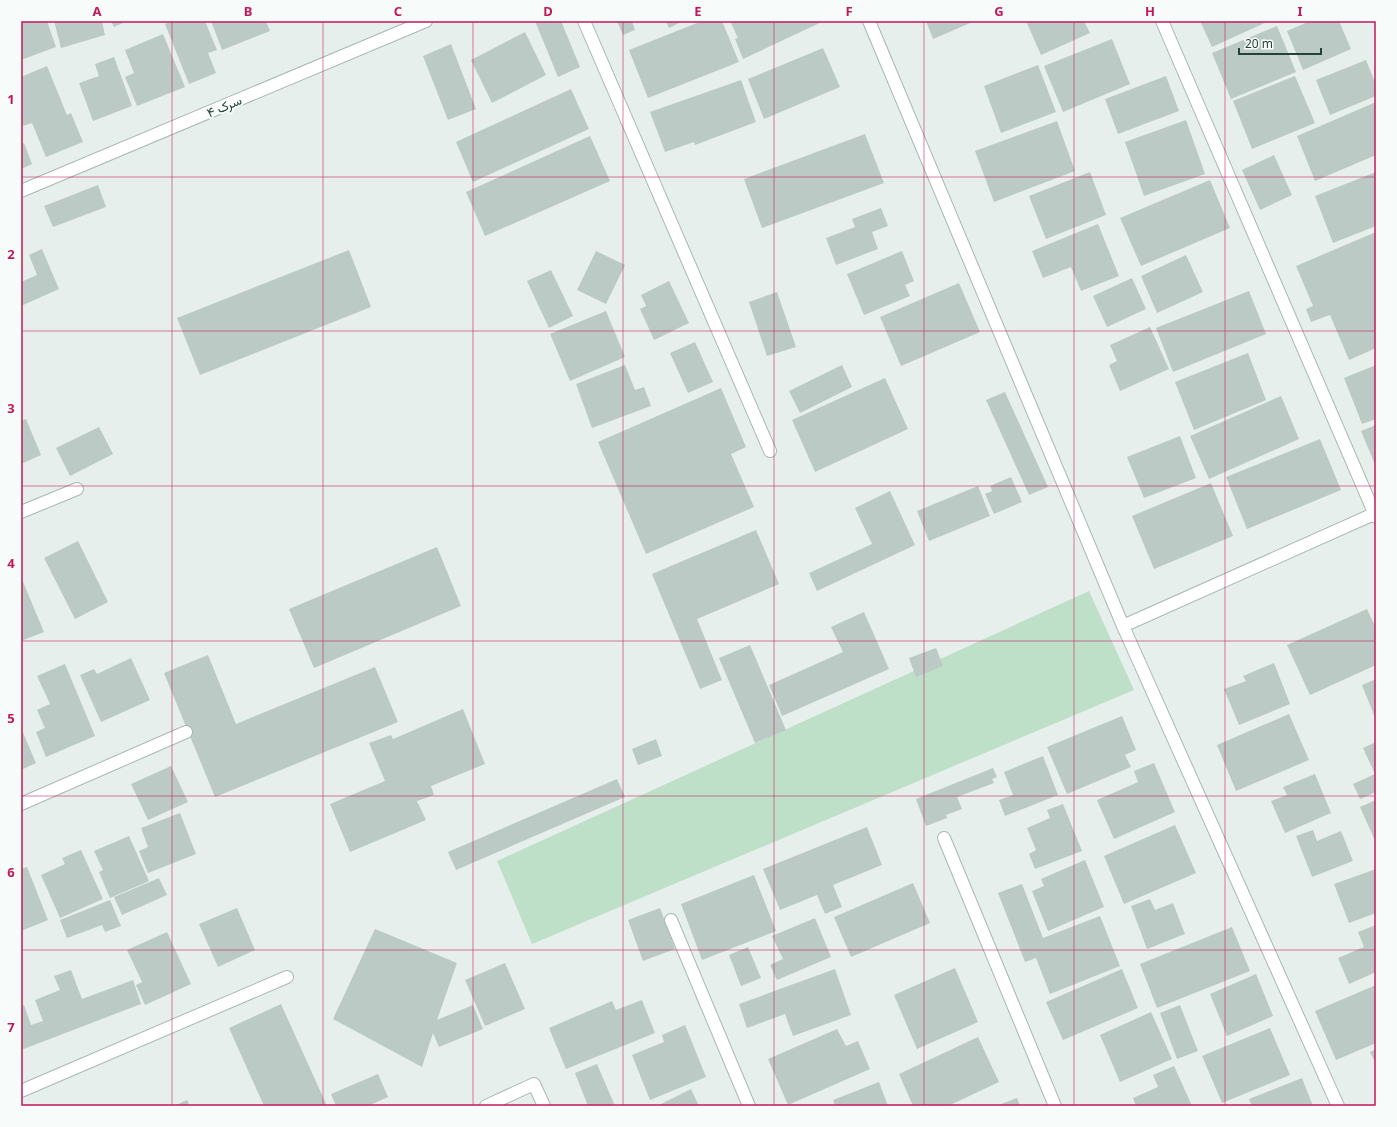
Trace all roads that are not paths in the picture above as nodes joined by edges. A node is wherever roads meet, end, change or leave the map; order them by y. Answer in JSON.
{"nodes":[{"id":1,"x":426,"y":21,"type":"edge"},
{"id":2,"x":584,"y":21,"type":"edge"},
{"id":3,"x":869,"y":21,"type":"edge"},
{"id":4,"x":1162,"y":21,"type":"edge"},
{"id":5,"x":21,"y":191,"type":"edge"},
{"id":6,"x":770,"y":451,"type":"dead end"},
{"id":7,"x":77,"y":489,"type":"dead end"},
{"id":8,"x":21,"y":512,"type":"edge"},
{"id":9,"x":1375,"y":514,"type":"edge"},
{"id":10,"x":1124,"y":626,"type":"junction"},
{"id":11,"x":186,"y":732,"type":"dead end"},
{"id":12,"x":21,"y":804,"type":"edge"},
{"id":13,"x":944,"y":838,"type":"dead end"},
{"id":14,"x":671,"y":920,"type":"dead end"},
{"id":15,"x":287,"y":977,"type":"dead end"},
{"id":16,"x":21,"y":1091,"type":"edge"},
{"id":17,"x":486,"y":1106,"type":"edge"},
{"id":18,"x":544,"y":1106,"type":"edge"},
{"id":19,"x":749,"y":1106,"type":"edge"},
{"id":20,"x":1055,"y":1106,"type":"edge"},
{"id":21,"x":1338,"y":1106,"type":"edge"}],
"edges":[{"from":1,"to":5,"type":"street","name":"سرک ۴"},
{"from":2,"to":6,"type":"street"},
{"from":3,"to":10,"type":"street"},
{"from":4,"to":9,"type":"street"},
{"from":7,"to":8,"type":"street"},
{"from":9,"to":10,"type":"street"},
{"from":10,"to":21,"type":"street"},
{"from":11,"to":12,"type":"street"},
{"from":13,"to":20,"type":"street"},
{"from":14,"to":19,"type":"street"},
{"from":15,"to":16,"type":"street"},
{"from":17,"to":18,"type":"street"}]}
